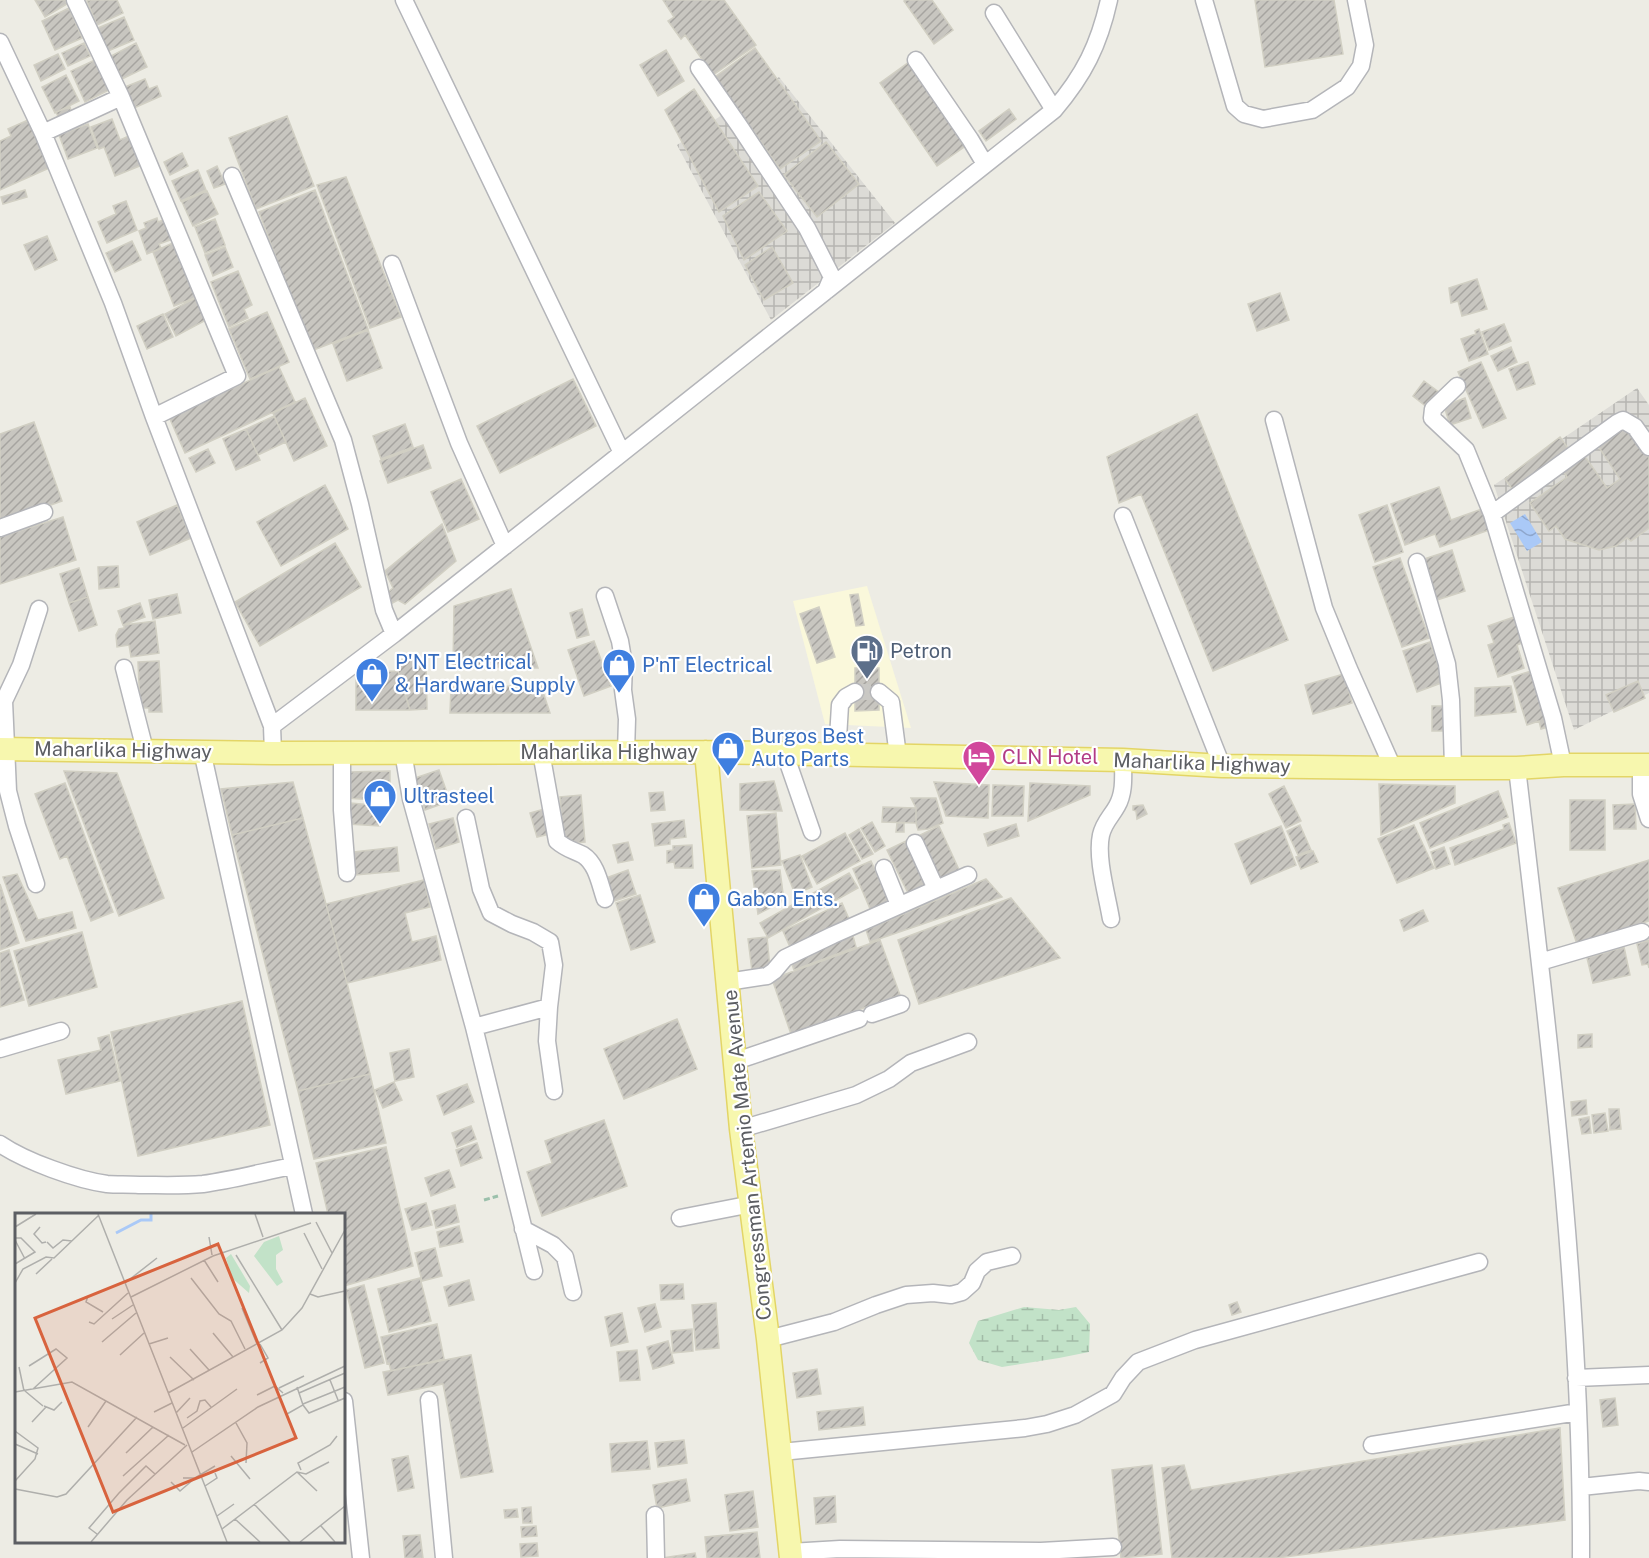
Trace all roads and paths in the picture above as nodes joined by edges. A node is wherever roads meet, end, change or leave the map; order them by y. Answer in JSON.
{"nodes":[{"id":1,"x":75,"y":0,"type":"edge"},
{"id":2,"x":404,"y":0,"type":"edge"},
{"id":3,"x":1109,"y":0,"type":"edge"},
{"id":4,"x":1204,"y":0,"type":"edge"},
{"id":5,"x":1356,"y":0,"type":"edge"},
{"id":6,"x":994,"y":13,"type":"dead end"},
{"id":7,"x":0,"y":42,"type":"edge"},
{"id":8,"x":916,"y":60,"type":"dead end"},
{"id":9,"x":699,"y":68,"type":"dead end"},
{"id":10,"x":122,"y":97,"type":"junction"},
{"id":11,"x":1054,"y":110,"type":"junction"},
{"id":12,"x":43,"y":133,"type":"junction"},
{"id":13,"x":985,"y":164,"type":"junction"},
{"id":14,"x":232,"y":176,"type":"dead end"},
{"id":15,"x":392,"y":264,"type":"dead end"},
{"id":16,"x":826,"y":291,"type":"junction"},
{"id":17,"x":1457,"y":386,"type":"dead end"},
{"id":18,"x":154,"y":417,"type":"junction"},
{"id":19,"x":1274,"y":420,"type":"dead end"},
{"id":20,"x":1649,"y":447,"type":"edge"},
{"id":21,"x":622,"y":453,"type":"junction"},
{"id":22,"x":44,"y":512,"type":"dead end"},
{"id":23,"x":1492,"y":514,"type":"junction"},
{"id":24,"x":1123,"y":516,"type":"dead end"},
{"id":25,"x":0,"y":528,"type":"edge"},
{"id":26,"x":505,"y":546,"type":"junction"},
{"id":27,"x":1417,"y":562,"type":"dead end"},
{"id":28,"x":605,"y":596,"type":"dead end"},
{"id":29,"x":39,"y":609,"type":"dead end"},
{"id":30,"x":394,"y":634,"type":"junction"},
{"id":31,"x":124,"y":669,"type":"dead end"},
{"id":32,"x":855,"y":692,"type":"dead end"},
{"id":33,"x":879,"y":692,"type":"dead end"},
{"id":34,"x":2,"y":695,"type":"edge"},
{"id":35,"x":272,"y":726,"type":"junction"},
{"id":36,"x":3,"y":749,"type":"edge"},
{"id":37,"x":145,"y":750,"type":"junction"},
{"id":38,"x":202,"y":751,"type":"junction"},
{"id":39,"x":342,"y":752,"type":"junction"},
{"id":40,"x":403,"y":752,"type":"junction"},
{"id":41,"x":541,"y":752,"type":"junction"},
{"id":42,"x":626,"y":752,"type":"junction"},
{"id":43,"x":706,"y":752,"type":"junction"},
{"id":44,"x":273,"y":753,"type":"junction"},
{"id":45,"x":785,"y":754,"type":"junction"},
{"id":46,"x":837,"y":755,"type":"junction"},
{"id":47,"x":898,"y":756,"type":"junction"},
{"id":48,"x":1123,"y":760,"type":"junction"},
{"id":49,"x":1563,"y":765,"type":"junction"},
{"id":50,"x":1645,"y":765,"type":"edge"},
{"id":51,"x":1222,"y":766,"type":"junction"},
{"id":52,"x":1453,"y":767,"type":"junction"},
{"id":53,"x":1393,"y":768,"type":"junction"},
{"id":54,"x":1517,"y":768,"type":"junction"},
{"id":55,"x":1648,"y":816,"type":"edge"},
{"id":56,"x":466,"y":818,"type":"dead end"},
{"id":57,"x":812,"y":832,"type":"dead end"},
{"id":58,"x":915,"y":843,"type":"dead end"},
{"id":59,"x":884,"y":868,"type":"dead end"},
{"id":60,"x":347,"y":873,"type":"dead end"},
{"id":61,"x":969,"y":875,"type":"dead end"},
{"id":62,"x":36,"y":884,"type":"dead end"},
{"id":63,"x":936,"y":889,"type":"junction"},
{"id":64,"x":605,"y":899,"type":"dead end"},
{"id":65,"x":899,"y":905,"type":"junction"},
{"id":66,"x":1111,"y":919,"type":"dead end"},
{"id":67,"x":1642,"y":932,"type":"dead end"},
{"id":68,"x":1540,"y":963,"type":"junction"},
{"id":69,"x":727,"y":981,"type":"junction"},
{"id":70,"x":901,"y":1004,"type":"dead end"},
{"id":71,"x":549,"y":1007,"type":"junction"},
{"id":72,"x":474,"y":1027,"type":"junction"},
{"id":73,"x":61,"y":1030,"type":"dead end"},
{"id":74,"x":968,"y":1042,"type":"dead end"},
{"id":75,"x":0,"y":1049,"type":"edge"},
{"id":76,"x":736,"y":1061,"type":"junction"},
{"id":77,"x":554,"y":1091,"type":"dead end"},
{"id":78,"x":741,"y":1129,"type":"junction"},
{"id":79,"x":1,"y":1146,"type":"edge"},
{"id":80,"x":292,"y":1166,"type":"junction"},
{"id":81,"x":752,"y":1204,"type":"junction"},
{"id":82,"x":304,"y":1213,"type":"edge"},
{"id":83,"x":680,"y":1218,"type":"dead end"},
{"id":84,"x":523,"y":1229,"type":"junction"},
{"id":85,"x":1012,"y":1256,"type":"dead end"},
{"id":86,"x":1479,"y":1262,"type":"dead end"},
{"id":87,"x":534,"y":1271,"type":"dead end"},
{"id":88,"x":573,"y":1292,"type":"dead end"},
{"id":89,"x":768,"y":1339,"type":"junction"},
{"id":90,"x":1649,"y":1375,"type":"edge"},
{"id":91,"x":1576,"y":1378,"type":"junction"},
{"id":92,"x":429,"y":1400,"type":"dead end"},
{"id":93,"x":345,"y":1410,"type":"edge"},
{"id":94,"x":1578,"y":1412,"type":"junction"},
{"id":95,"x":1372,"y":1445,"type":"dead end"},
{"id":96,"x":781,"y":1452,"type":"junction"},
{"id":97,"x":1649,"y":1482,"type":"edge"},
{"id":98,"x":1581,"y":1487,"type":"junction"},
{"id":99,"x":655,"y":1515,"type":"dead end"},
{"id":100,"x":1113,"y":1547,"type":"dead end"},
{"id":101,"x":790,"y":1555,"type":"edge"},
{"id":102,"x":361,"y":1558,"type":"edge"},
{"id":103,"x":444,"y":1558,"type":"edge"},
{"id":104,"x":656,"y":1558,"type":"edge"},
{"id":105,"x":1581,"y":1558,"type":"edge"}],
"edges":[{"from":1,"to":10,"type":"street"},
{"from":2,"to":21,"type":"street"},
{"from":3,"to":11,"type":"street"},
{"from":4,"to":5,"type":"street"},
{"from":6,"to":11,"type":"street"},
{"from":7,"to":12,"type":"street"},
{"from":8,"to":13,"type":"street"},
{"from":9,"to":16,"type":"street"},
{"from":10,"to":12,"type":"street"},
{"from":10,"to":18,"type":"street"},
{"from":11,"to":13,"type":"street"},
{"from":12,"to":18,"type":"street"},
{"from":13,"to":16,"type":"street"},
{"from":14,"to":30,"type":"street"},
{"from":15,"to":26,"type":"street"},
{"from":16,"to":21,"type":"street"},
{"from":17,"to":23,"type":"street"},
{"from":18,"to":35,"type":"street"},
{"from":19,"to":53,"type":"street"},
{"from":20,"to":23,"type":"street"},
{"from":21,"to":26,"type":"street"},
{"from":22,"to":25,"type":"street"},
{"from":23,"to":49,"type":"street"},
{"from":24,"to":51,"type":"street"},
{"from":26,"to":30,"type":"street"},
{"from":27,"to":52,"type":"street"},
{"from":28,"to":42,"type":"street"},
{"from":29,"to":34,"type":"street"},
{"from":30,"to":35,"type":"street"},
{"from":31,"to":37,"type":"street"},
{"from":32,"to":46,"type":"street"},
{"from":33,"to":47,"type":"street"},
{"from":34,"to":36,"type":"street"},
{"from":35,"to":44,"type":"street"},
{"from":36,"to":37,"type":"main road","name":"Maharlika Highway"},
{"from":36,"to":62,"type":"street"},
{"from":37,"to":38,"type":"main road","name":"Maharlika Highway"},
{"from":38,"to":44,"type":"main road","name":"Maharlika Highway"},
{"from":38,"to":80,"type":"street"},
{"from":39,"to":40,"type":"main road","name":"Maharlika Highway"},
{"from":39,"to":44,"type":"main road","name":"Maharlika Highway"},
{"from":39,"to":60,"type":"street"},
{"from":40,"to":41,"type":"main road","name":"Maharlika Highway"},
{"from":40,"to":72,"type":"street"},
{"from":41,"to":42,"type":"main road","name":"Maharlika Highway"},
{"from":41,"to":64,"type":"street"},
{"from":42,"to":43,"type":"main road","name":"Maharlika Highway"},
{"from":43,"to":45,"type":"main road","name":"Maharlika Highway"},
{"from":43,"to":69,"type":"main road","name":"Congressman Artemio Mate Avenue"},
{"from":45,"to":46,"type":"main road","name":"Maharlika Highway"},
{"from":45,"to":57,"type":"street"},
{"from":46,"to":47,"type":"main road","name":"Maharlika Highway"},
{"from":47,"to":48,"type":"main road","name":"Maharlika Highway"},
{"from":48,"to":51,"type":"main road","name":"Maharlika Highway"},
{"from":48,"to":66,"type":"street"},
{"from":49,"to":50,"type":"main road","name":"Maharlika Highway"},
{"from":49,"to":54,"type":"main road","name":"Maharlika Highway"},
{"from":50,"to":55,"type":"street"},
{"from":51,"to":53,"type":"main road","name":"Maharlika Highway"},
{"from":52,"to":53,"type":"main road","name":"Maharlika Highway"},
{"from":52,"to":54,"type":"main road","name":"Maharlika Highway"},
{"from":54,"to":68,"type":"street"},
{"from":56,"to":71,"type":"street"},
{"from":58,"to":63,"type":"street"},
{"from":59,"to":65,"type":"street"},
{"from":61,"to":63,"type":"street"},
{"from":63,"to":65,"type":"street"},
{"from":65,"to":69,"type":"street"},
{"from":67,"to":68,"type":"street"},
{"from":68,"to":91,"type":"street"},
{"from":69,"to":76,"type":"main road","name":"Congressman Artemio Mate Avenue"},
{"from":70,"to":76,"type":"street"},
{"from":71,"to":72,"type":"street"},
{"from":71,"to":77,"type":"street"},
{"from":72,"to":84,"type":"street"},
{"from":73,"to":75,"type":"street"},
{"from":74,"to":78,"type":"street"},
{"from":76,"to":78,"type":"main road","name":"Congressman Artemio Mate Avenue"},
{"from":78,"to":81,"type":"main road","name":"Congressman Artemio Mate Avenue"},
{"from":79,"to":80,"type":"street"},
{"from":80,"to":82,"type":"street"},
{"from":81,"to":83,"type":"street"},
{"from":81,"to":89,"type":"main road","name":"Congressman Artemio Mate Avenue"},
{"from":84,"to":87,"type":"street"},
{"from":84,"to":88,"type":"street"},
{"from":85,"to":89,"type":"street"},
{"from":86,"to":96,"type":"street"},
{"from":89,"to":96,"type":"main road","name":"Congressman Artemio Mate Avenue"},
{"from":90,"to":91,"type":"street"},
{"from":91,"to":94,"type":"street"},
{"from":92,"to":103,"type":"street"},
{"from":93,"to":102,"type":"street"},
{"from":94,"to":95,"type":"street"},
{"from":94,"to":98,"type":"street"},
{"from":96,"to":101,"type":"main road","name":"Congressman Artemio Mate Avenue"},
{"from":97,"to":98,"type":"street"},
{"from":98,"to":105,"type":"street"},
{"from":99,"to":104,"type":"street"},
{"from":100,"to":101,"type":"street"}]}
